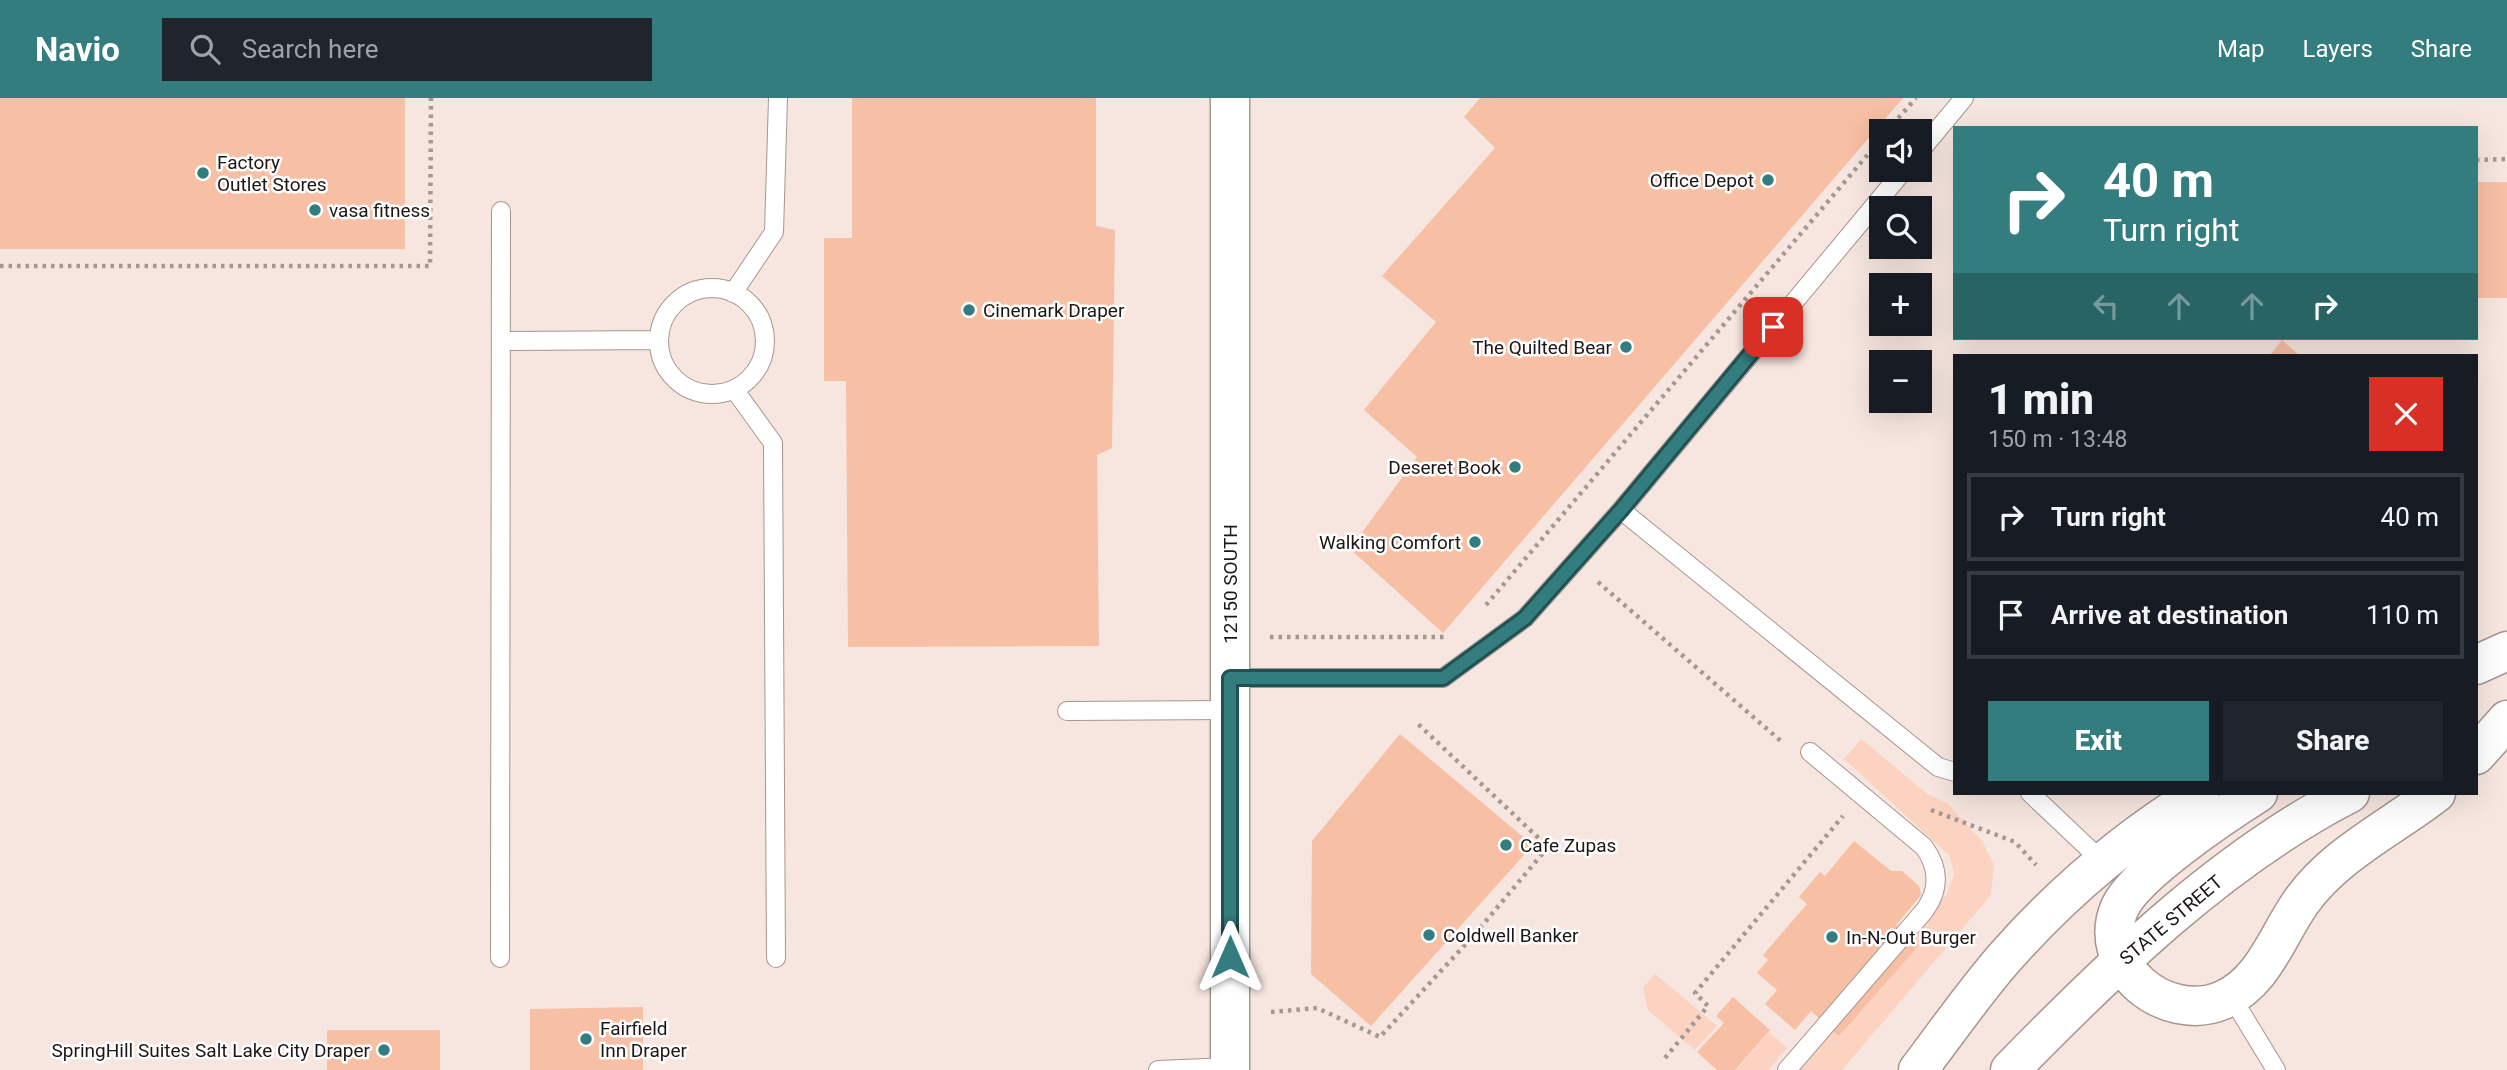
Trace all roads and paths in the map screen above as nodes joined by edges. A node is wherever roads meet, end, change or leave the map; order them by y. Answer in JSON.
{"nodes":[{"id":1,"x":431,"y":98,"type":"edge"},
{"id":2,"x":778,"y":98,"type":"edge"},
{"id":3,"x":1230,"y":98,"type":"edge"},
{"id":4,"x":1916,"y":98,"type":"edge"},
{"id":5,"x":1964,"y":98,"type":"edge"},
{"id":6,"x":1898,"y":119,"type":"edge"},
{"id":7,"x":1932,"y":137,"type":"edge"},
{"id":8,"x":1869,"y":153,"type":"edge"},
{"id":9,"x":2507,"y":159,"type":"edge"},
{"id":10,"x":2478,"y":160,"type":"edge"},
{"id":11,"x":1894,"y":182,"type":"edge"},
{"id":12,"x":501,"y":211,"type":"dead end"},
{"id":13,"x":0,"y":266,"type":"edge"},
{"id":14,"x":733,"y":293,"type":"junction"},
{"id":15,"x":659,"y":340,"type":"junction"},
{"id":16,"x":501,"y":341,"type":"junction"},
{"id":17,"x":734,"y":389,"type":"junction"},
{"id":18,"x":1621,"y":510,"type":"junction"},
{"id":19,"x":1594,"y":579,"type":"dead end"},
{"id":20,"x":1485,"y":607,"type":"dead end"},
{"id":21,"x":1269,"y":637,"type":"dead end"},
{"id":22,"x":1459,"y":637,"type":"dead end"},
{"id":23,"x":2507,"y":651,"type":"edge"},
{"id":24,"x":2478,"y":664,"type":"edge"},
{"id":25,"x":1230,"y":694,"type":"junction"},
{"id":26,"x":1067,"y":711,"type":"dead end"},
{"id":27,"x":2507,"y":719,"type":"edge"},
{"id":28,"x":1416,"y":722,"type":"dead end"},
{"id":29,"x":2478,"y":727,"type":"edge"},
{"id":30,"x":1782,"y":742,"type":"dead end"},
{"id":31,"x":1810,"y":752,"type":"dead end"},
{"id":32,"x":2478,"y":753,"type":"edge"},
{"id":33,"x":1953,"y":771,"type":"edge"},
{"id":34,"x":2032,"y":795,"type":"edge"},
{"id":35,"x":2197,"y":795,"type":"edge"},
{"id":36,"x":2255,"y":795,"type":"edge"},
{"id":37,"x":2347,"y":795,"type":"edge"},
{"id":38,"x":2434,"y":795,"type":"edge"},
{"id":39,"x":1924,"y":808,"type":"dead end"},
{"id":40,"x":1848,"y":810,"type":"dead end"},
{"id":41,"x":2103,"y":862,"type":"junction"},
{"id":42,"x":2036,"y":865,"type":"dead end"},
{"id":43,"x":500,"y":958,"type":"dead end"},
{"id":44,"x":776,"y":958,"type":"dead end"},
{"id":45,"x":2122,"y":960,"type":"junction"},
{"id":46,"x":2231,"y":996,"type":"junction"},
{"id":47,"x":1270,"y":1012,"type":"dead end"},
{"id":48,"x":1665,"y":1058,"type":"dead end"},
{"id":49,"x":1230,"y":1068,"type":"edge"},
{"id":50,"x":1158,"y":1070,"type":"edge"},
{"id":51,"x":1787,"y":1070,"type":"edge"},
{"id":52,"x":1917,"y":1070,"type":"edge"},
{"id":53,"x":2010,"y":1070,"type":"edge"},
{"id":54,"x":2276,"y":1070,"type":"edge"}],
"edges":[{"from":1,"to":13,"type":"path"},
{"from":2,"to":14,"type":"lane"},
{"from":3,"to":25,"type":"main road","name":"12150 SOUTH"},
{"from":4,"to":6,"type":"path"},
{"from":5,"to":7,"type":"lane"},
{"from":8,"to":20,"type":"path"},
{"from":9,"to":10,"type":"path"},
{"from":11,"to":18,"type":"lane"},
{"from":12,"to":16,"type":"lane"},
{"from":14,"to":15,"type":"lane"},
{"from":14,"to":17,"type":"lane"},
{"from":15,"to":16,"type":"lane"},
{"from":15,"to":17,"type":"lane"},
{"from":16,"to":43,"type":"lane"},
{"from":17,"to":44,"type":"lane"},
{"from":18,"to":25,"type":"lane"},
{"from":18,"to":33,"type":"lane"},
{"from":19,"to":30,"type":"path"},
{"from":21,"to":22,"type":"path"},
{"from":23,"to":24,"type":"main road"},
{"from":25,"to":26,"type":"lane"},
{"from":25,"to":49,"type":"main road","name":"12150 SOUTH"},
{"from":27,"to":29,"type":"main road"},
{"from":27,"to":32,"type":"main road"},
{"from":28,"to":47,"type":"path"},
{"from":31,"to":51,"type":"lane"},
{"from":34,"to":41,"type":"lane"},
{"from":35,"to":41,"type":"main road"},
{"from":36,"to":45,"type":"main road"},
{"from":37,"to":45,"type":"main road","name":"STATE STREET"},
{"from":38,"to":46,"type":"main road"},
{"from":39,"to":42,"type":"path"},
{"from":40,"to":48,"type":"path"},
{"from":41,"to":52,"type":"main road"},
{"from":45,"to":46,"type":"main road"},
{"from":45,"to":53,"type":"main road","name":"STATE STREET"},
{"from":46,"to":54,"type":"lane"},
{"from":49,"to":50,"type":"lane"}]}
